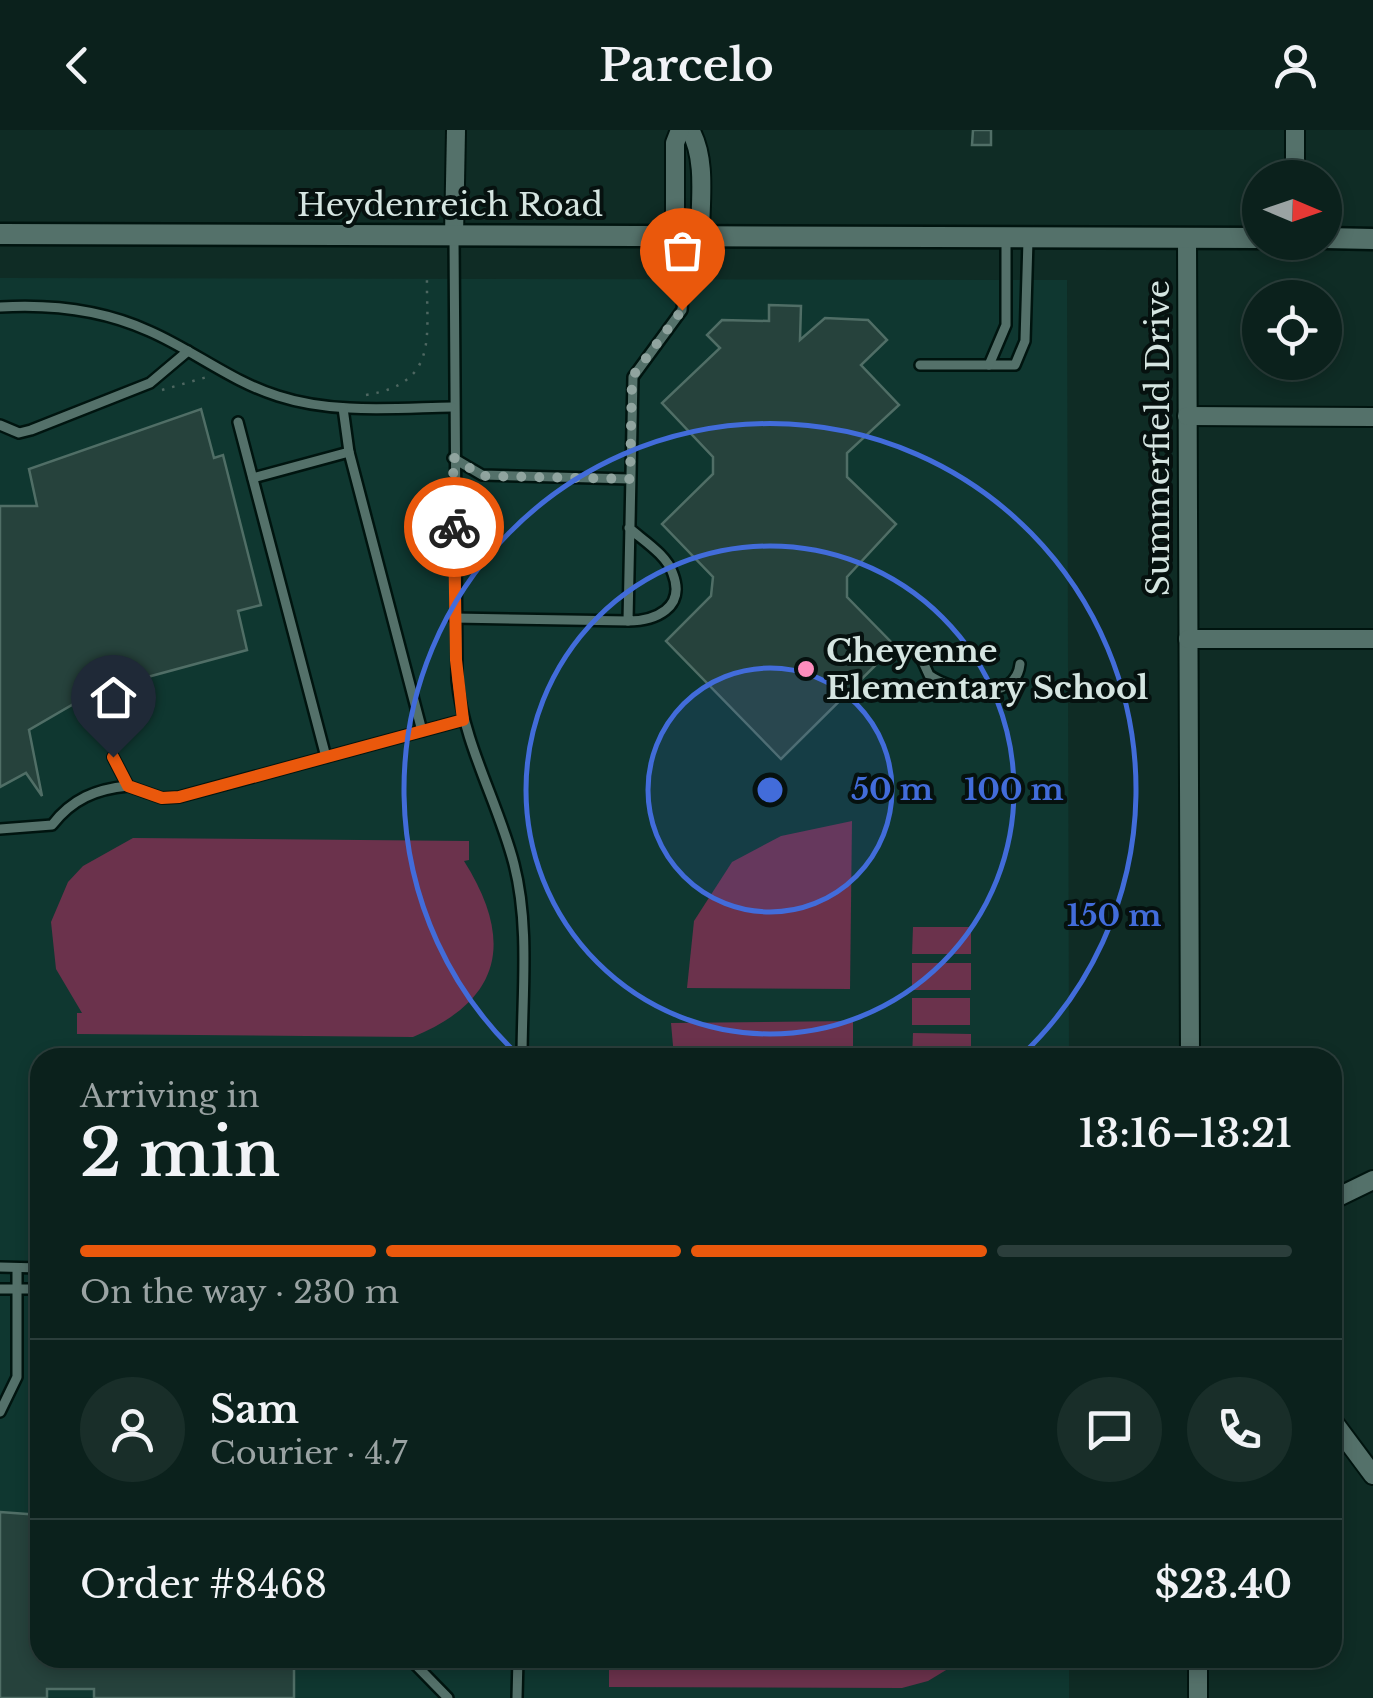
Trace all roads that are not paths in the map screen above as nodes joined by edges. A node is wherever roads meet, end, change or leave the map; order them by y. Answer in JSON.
{"nodes":[{"id":1,"x":456,"y":130,"type":"edge"},
{"id":2,"x":680,"y":130,"type":"edge"},
{"id":3,"x":690,"y":130,"type":"edge"},
{"id":4,"x":1296,"y":130,"type":"edge"},
{"id":5,"x":1295,"y":160,"type":"edge"},
{"id":6,"x":0,"y":234,"type":"edge"},
{"id":7,"x":454,"y":236,"type":"junction"},
{"id":8,"x":688,"y":236,"type":"junction"},
{"id":9,"x":1006,"y":237,"type":"junction"},
{"id":10,"x":1028,"y":237,"type":"junction"},
{"id":11,"x":1187,"y":238,"type":"junction"},
{"id":12,"x":1242,"y":238,"type":"edge"},
{"id":13,"x":1342,"y":238,"type":"edge"},
{"id":14,"x":1373,"y":239,"type":"edge"},
{"id":15,"x":0,"y":307,"type":"edge"},
{"id":16,"x":188,"y":351,"type":"junction"},
{"id":17,"x":920,"y":364,"type":"dead end"},
{"id":18,"x":989,"y":366,"type":"junction"},
{"id":19,"x":452,"y":406,"type":"junction"},
{"id":20,"x":343,"y":408,"type":"junction"},
{"id":21,"x":1188,"y":416,"type":"junction"},
{"id":22,"x":1373,"y":417,"type":"edge"},
{"id":23,"x":238,"y":422,"type":"dead end"},
{"id":24,"x":0,"y":425,"type":"edge"},
{"id":25,"x":349,"y":452,"type":"junction"},
{"id":26,"x":453,"y":457,"type":"junction"},
{"id":27,"x":253,"y":478,"type":"junction"},
{"id":28,"x":630,"y":479,"type":"junction"},
{"id":29,"x":629,"y":528,"type":"junction"},
{"id":30,"x":454,"y":618,"type":"junction"},
{"id":31,"x":628,"y":621,"type":"junction"},
{"id":32,"x":1188,"y":639,"type":"junction"},
{"id":33,"x":1373,"y":640,"type":"edge"},
{"id":34,"x":918,"y":651,"type":"dead end"},
{"id":35,"x":1020,"y":664,"type":"dead end"},
{"id":36,"x":463,"y":720,"type":"junction"},
{"id":37,"x":422,"y":731,"type":"junction"},
{"id":38,"x":113,"y":757,"type":"dead end"},
{"id":39,"x":326,"y":757,"type":"junction"},
{"id":40,"x":128,"y":786,"type":"junction"},
{"id":41,"x":0,"y":830,"type":"edge"},
{"id":42,"x":522,"y":1048,"type":"edge"},
{"id":43,"x":1190,"y":1048,"type":"edge"},
{"id":44,"x":1373,"y":1180,"type":"edge"},
{"id":45,"x":1342,"y":1195,"type":"edge"},
{"id":46,"x":0,"y":1268,"type":"edge"},
{"id":47,"x":17,"y":1268,"type":"junction"},
{"id":48,"x":30,"y":1268,"type":"edge"},
{"id":49,"x":0,"y":1289,"type":"edge"},
{"id":50,"x":18,"y":1289,"type":"junction"},
{"id":51,"x":30,"y":1289,"type":"edge"},
{"id":52,"x":5,"y":1395,"type":"edge"},
{"id":53,"x":0,"y":1412,"type":"edge"},
{"id":54,"x":1342,"y":1433,"type":"edge"},
{"id":55,"x":1373,"y":1475,"type":"edge"},
{"id":56,"x":419,"y":1668,"type":"edge"},
{"id":57,"x":518,"y":1668,"type":"edge"},
{"id":58,"x":1198,"y":1668,"type":"edge"},
{"id":59,"x":448,"y":1698,"type":"edge"},
{"id":60,"x":518,"y":1698,"type":"edge"},
{"id":61,"x":1198,"y":1698,"type":"edge"}],
"edges":[{"from":1,"to":7,"type":"street"},
{"from":2,"to":8,"type":"street"},
{"from":3,"to":8,"type":"street"},
{"from":4,"to":5,"type":"street"},
{"from":6,"to":7,"type":"street","name":"Heydenreich Road"},
{"from":7,"to":8,"type":"street","name":"Heydenreich Road"},
{"from":7,"to":19,"type":"lane"},
{"from":8,"to":9,"type":"street","name":"Heydenreich Road"},
{"from":8,"to":28,"type":"lane"},
{"from":9,"to":10,"type":"street","name":"Heydenreich Road"},
{"from":9,"to":18,"type":"lane"},
{"from":10,"to":11,"type":"street","name":"Heydenreich Road"},
{"from":10,"to":18,"type":"lane"},
{"from":11,"to":12,"type":"street","name":"Heydenreich Road"},
{"from":11,"to":21,"type":"street","name":"Summerfield Drive"},
{"from":13,"to":14,"type":"street"},
{"from":15,"to":16,"type":"lane"},
{"from":16,"to":20,"type":"lane"},
{"from":16,"to":24,"type":"lane"},
{"from":17,"to":18,"type":"lane"},
{"from":19,"to":20,"type":"lane"},
{"from":19,"to":26,"type":"lane"},
{"from":20,"to":25,"type":"lane"},
{"from":21,"to":22,"type":"street"},
{"from":21,"to":32,"type":"street","name":"Summerfield Drive"},
{"from":23,"to":27,"type":"lane"},
{"from":25,"to":27,"type":"lane"},
{"from":25,"to":37,"type":"lane"},
{"from":26,"to":28,"type":"lane"},
{"from":26,"to":30,"type":"lane"},
{"from":27,"to":39,"type":"lane"},
{"from":28,"to":29,"type":"lane"},
{"from":29,"to":31,"type":"lane"},
{"from":29,"to":31,"type":"lane"},
{"from":30,"to":31,"type":"lane"},
{"from":30,"to":36,"type":"lane"},
{"from":32,"to":33,"type":"street"},
{"from":32,"to":43,"type":"street","name":"Summerfield Drive"},
{"from":34,"to":35,"type":"lane"},
{"from":36,"to":37,"type":"lane"},
{"from":36,"to":42,"type":"lane"},
{"from":37,"to":39,"type":"lane"},
{"from":38,"to":40,"type":"lane"},
{"from":39,"to":40,"type":"lane"},
{"from":40,"to":41,"type":"lane"},
{"from":44,"to":45,"type":"street"},
{"from":46,"to":47,"type":"lane"},
{"from":47,"to":48,"type":"lane"},
{"from":47,"to":50,"type":"lane"},
{"from":49,"to":50,"type":"lane"},
{"from":50,"to":51,"type":"lane"},
{"from":50,"to":52,"type":"lane"},
{"from":52,"to":53,"type":"lane"},
{"from":54,"to":55,"type":"street"},
{"from":56,"to":59,"type":"lane"},
{"from":57,"to":60,"type":"lane"},
{"from":58,"to":61,"type":"street"}]}
